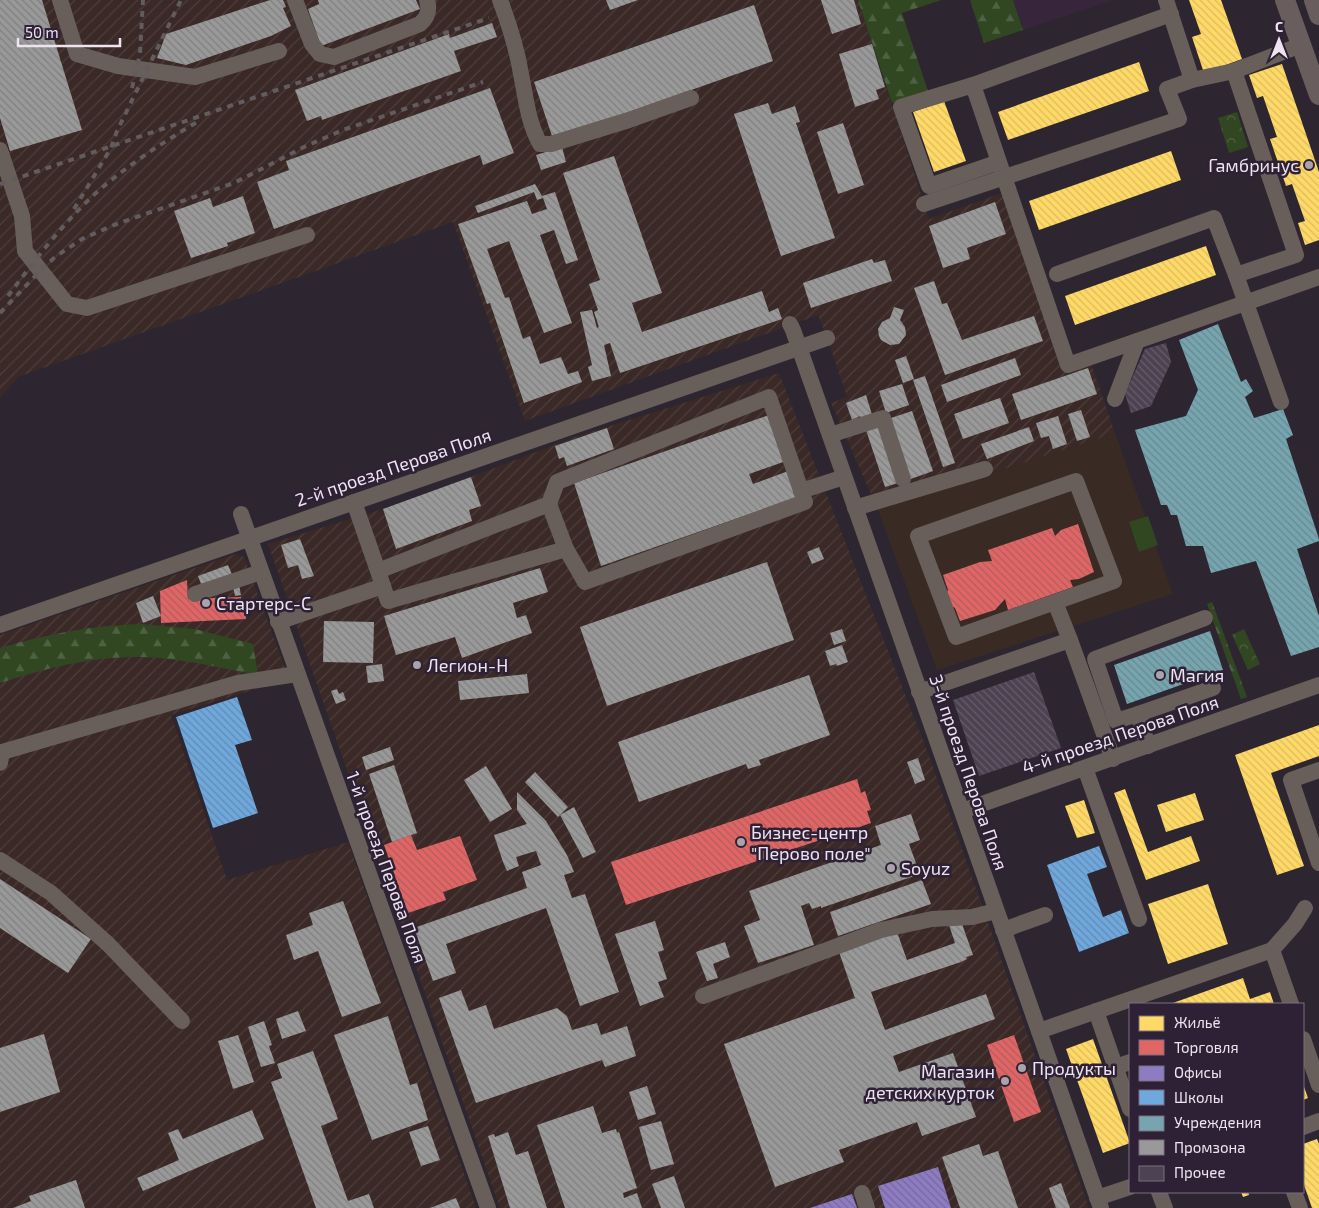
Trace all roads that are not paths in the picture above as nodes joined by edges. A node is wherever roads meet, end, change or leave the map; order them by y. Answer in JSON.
{"nodes":[{"id":1,"x":60,"y":0,"type":"edge"},
{"id":2,"x":295,"y":0,"type":"edge"},
{"id":3,"x":427,"y":0,"type":"edge"},
{"id":4,"x":500,"y":0,"type":"edge"},
{"id":5,"x":1285,"y":0,"type":"edge"},
{"id":6,"x":1314,"y":0,"type":"edge"},
{"id":7,"x":1169,"y":7,"type":"edge"},
{"id":8,"x":1319,"y":15,"type":"edge"},
{"id":9,"x":1301,"y":44,"type":"junction"},
{"id":10,"x":279,"y":51,"type":"dead end"},
{"id":11,"x":1234,"y":71,"type":"junction"},
{"id":12,"x":1192,"y":80,"type":"junction"},
{"id":13,"x":973,"y":84,"type":"junction"},
{"id":14,"x":1319,"y":95,"type":"edge"},
{"id":15,"x":691,"y":98,"type":"dead end"},
{"id":16,"x":0,"y":150,"type":"edge"},
{"id":17,"x":1002,"y":170,"type":"junction"},
{"id":18,"x":924,"y":204,"type":"dead end"},
{"id":19,"x":306,"y":235,"type":"dead end"},
{"id":20,"x":1057,"y":274,"type":"dead end"},
{"id":21,"x":1236,"y":275,"type":"junction"},
{"id":22,"x":1319,"y":277,"type":"edge"},
{"id":23,"x":1245,"y":302,"type":"junction"},
{"id":24,"x":790,"y":324,"type":"dead end"},
{"id":25,"x":828,"y":338,"type":"dead end"},
{"id":26,"x":1137,"y":341,"type":"junction"},
{"id":27,"x":799,"y":348,"type":"junction"},
{"id":28,"x":1115,"y":399,"type":"dead end"},
{"id":29,"x":1281,"y":402,"type":"dead end"},
{"id":30,"x":830,"y":435,"type":"junction"},
{"id":31,"x":985,"y":469,"type":"dead end"},
{"id":32,"x":844,"y":476,"type":"junction"},
{"id":33,"x":902,"y":479,"type":"dead end"},
{"id":34,"x":801,"y":491,"type":"junction"},
{"id":35,"x":354,"y":502,"type":"junction"},
{"id":36,"x":549,"y":504,"type":"junction"},
{"id":37,"x":855,"y":508,"type":"junction"},
{"id":38,"x":241,"y":514,"type":"dead end"},
{"id":39,"x":249,"y":538,"type":"junction"},
{"id":40,"x":566,"y":549,"type":"junction"},
{"id":41,"x":261,"y":572,"type":"junction"},
{"id":42,"x":380,"y":578,"type":"junction"},
{"id":43,"x":195,"y":594,"type":"dead end"},
{"id":44,"x":1055,"y":602,"type":"junction"},
{"id":45,"x":1205,"y":618,"type":"dead end"},
{"id":46,"x":278,"y":622,"type":"junction"},
{"id":47,"x":0,"y":625,"type":"edge"},
{"id":48,"x":1070,"y":640,"type":"junction"},
{"id":49,"x":297,"y":674,"type":"junction"},
{"id":50,"x":1319,"y":686,"type":"edge"},
{"id":51,"x":1213,"y":688,"type":"dead end"},
{"id":52,"x":920,"y":692,"type":"junction"},
{"id":53,"x":1138,"y":714,"type":"junction"},
{"id":54,"x":1148,"y":746,"type":"junction"},
{"id":55,"x":1113,"y":758,"type":"junction"},
{"id":56,"x":0,"y":763,"type":"edge"},
{"id":57,"x":1084,"y":768,"type":"junction"},
{"id":58,"x":1319,"y":770,"type":"edge"},
{"id":59,"x":962,"y":811,"type":"junction"},
{"id":60,"x":0,"y":860,"type":"edge"},
{"id":61,"x":1319,"y":863,"type":"edge"},
{"id":62,"x":1305,"y":908,"type":"dead end"},
{"id":63,"x":996,"y":911,"type":"junction"},
{"id":64,"x":1045,"y":915,"type":"dead end"},
{"id":65,"x":1139,"y":919,"type":"dead end"},
{"id":66,"x":1003,"y":930,"type":"junction"},
{"id":67,"x":1272,"y":950,"type":"junction"},
{"id":68,"x":703,"y":996,"type":"dead end"},
{"id":69,"x":1291,"y":1003,"type":"edge"},
{"id":70,"x":1096,"y":1012,"type":"junction"},
{"id":71,"x":182,"y":1021,"type":"dead end"},
{"id":72,"x":1039,"y":1031,"type":"junction"},
{"id":73,"x":1304,"y":1041,"type":"edge"},
{"id":74,"x":1123,"y":1064,"type":"edge"},
{"id":75,"x":1319,"y":1085,"type":"edge"},
{"id":76,"x":1129,"y":1103,"type":"edge"},
{"id":77,"x":1319,"y":1122,"type":"edge"},
{"id":78,"x":1304,"y":1127,"type":"edge"},
{"id":79,"x":1129,"y":1188,"type":"edge"},
{"id":80,"x":1159,"y":1193,"type":"edge"},
{"id":81,"x":1294,"y":1193,"type":"edge"},
{"id":82,"x":1099,"y":1203,"type":"edge"},
{"id":83,"x":488,"y":1208,"type":"edge"},
{"id":84,"x":1165,"y":1208,"type":"edge"},
{"id":85,"x":1300,"y":1208,"type":"edge"}],
"edges":[{"from":1,"to":10,"type":"street"},
{"from":2,"to":3,"type":"street"},
{"from":4,"to":15,"type":"street"},
{"from":5,"to":9,"type":"main road"},
{"from":6,"to":8,"type":"main road"},
{"from":7,"to":12,"type":"street"},
{"from":7,"to":13,"type":"street"},
{"from":9,"to":11,"type":"street"},
{"from":9,"to":14,"type":"main road"},
{"from":11,"to":12,"type":"street"},
{"from":11,"to":21,"type":"street"},
{"from":12,"to":17,"type":"street"},
{"from":13,"to":17,"type":"street"},
{"from":13,"to":17,"type":"street"},
{"from":16,"to":19,"type":"street"},
{"from":17,"to":18,"type":"street"},
{"from":17,"to":26,"type":"street"},
{"from":20,"to":21,"type":"street"},
{"from":21,"to":23,"type":"street"},
{"from":22,"to":23,"type":"street"},
{"from":23,"to":26,"type":"street"},
{"from":23,"to":29,"type":"street"},
{"from":24,"to":27,"type":"street","name":"3-й проезд Перова Поля"},
{"from":25,"to":27,"type":"street","name":"2-й проезд Перова Поля"},
{"from":26,"to":28,"type":"street"},
{"from":27,"to":30,"type":"street","name":"3-й проезд Перова Поля"},
{"from":27,"to":35,"type":"street","name":"2-й проезд Перова Поля"},
{"from":30,"to":32,"type":"street","name":"3-й проезд Перова Поля"},
{"from":30,"to":33,"type":"street"},
{"from":31,"to":37,"type":"street"},
{"from":32,"to":34,"type":"street"},
{"from":32,"to":37,"type":"street","name":"3-й проезд Перова Поля"},
{"from":34,"to":36,"type":"street"},
{"from":34,"to":40,"type":"street"},
{"from":35,"to":39,"type":"street","name":"2-й проезд Перова Поля"},
{"from":35,"to":42,"type":"street"},
{"from":36,"to":40,"type":"street"},
{"from":36,"to":42,"type":"street"},
{"from":37,"to":52,"type":"street","name":"3-й проезд Перова Поля"},
{"from":38,"to":39,"type":"street","name":"1-й проезд Перова Поля"},
{"from":39,"to":41,"type":"street","name":"1-й проезд Перова Поля"},
{"from":39,"to":47,"type":"street","name":"2-й проезд Перова Поля"},
{"from":40,"to":42,"type":"street"},
{"from":41,"to":43,"type":"street"},
{"from":41,"to":46,"type":"street","name":"1-й проезд Перова Поля"},
{"from":42,"to":46,"type":"street"},
{"from":44,"to":44,"type":"street"},
{"from":44,"to":48,"type":"street"},
{"from":45,"to":53,"type":"street"},
{"from":46,"to":49,"type":"street","name":"1-й проезд Перова Поля"},
{"from":48,"to":52,"type":"street"},
{"from":48,"to":55,"type":"street"},
{"from":49,"to":56,"type":"street"},
{"from":49,"to":83,"type":"street","name":"1-й проезд Перова Поля"},
{"from":50,"to":54,"type":"street","name":"4-й проезд Перова Поля"},
{"from":51,"to":53,"type":"street"},
{"from":52,"to":59,"type":"street","name":"3-й проезд Перова Поля"},
{"from":53,"to":54,"type":"street"},
{"from":54,"to":55,"type":"street","name":"4-й проезд Перова Поля"},
{"from":55,"to":57,"type":"street","name":"4-й проезд Перова Поля"},
{"from":57,"to":59,"type":"street","name":"4-й проезд Перова Поля"},
{"from":57,"to":65,"type":"street"},
{"from":58,"to":61,"type":"street"},
{"from":59,"to":63,"type":"street","name":"3-й проезд Перова Поля"},
{"from":60,"to":71,"type":"street"},
{"from":62,"to":67,"type":"street"},
{"from":63,"to":66,"type":"street","name":"3-й проезд Перова Поля"},
{"from":63,"to":68,"type":"street"},
{"from":64,"to":66,"type":"street"},
{"from":66,"to":72,"type":"street","name":"3-й проезд Перова Поля"},
{"from":67,"to":69,"type":"street"},
{"from":67,"to":70,"type":"street"},
{"from":70,"to":72,"type":"street"},
{"from":70,"to":74,"type":"street"},
{"from":72,"to":82,"type":"street","name":"3-й проезд Перова Поля"},
{"from":73,"to":75,"type":"street"},
{"from":74,"to":76,"type":"street"},
{"from":77,"to":78,"type":"street"},
{"from":79,"to":82,"type":"street"},
{"from":80,"to":84,"type":"street"},
{"from":81,"to":85,"type":"street"}]}
